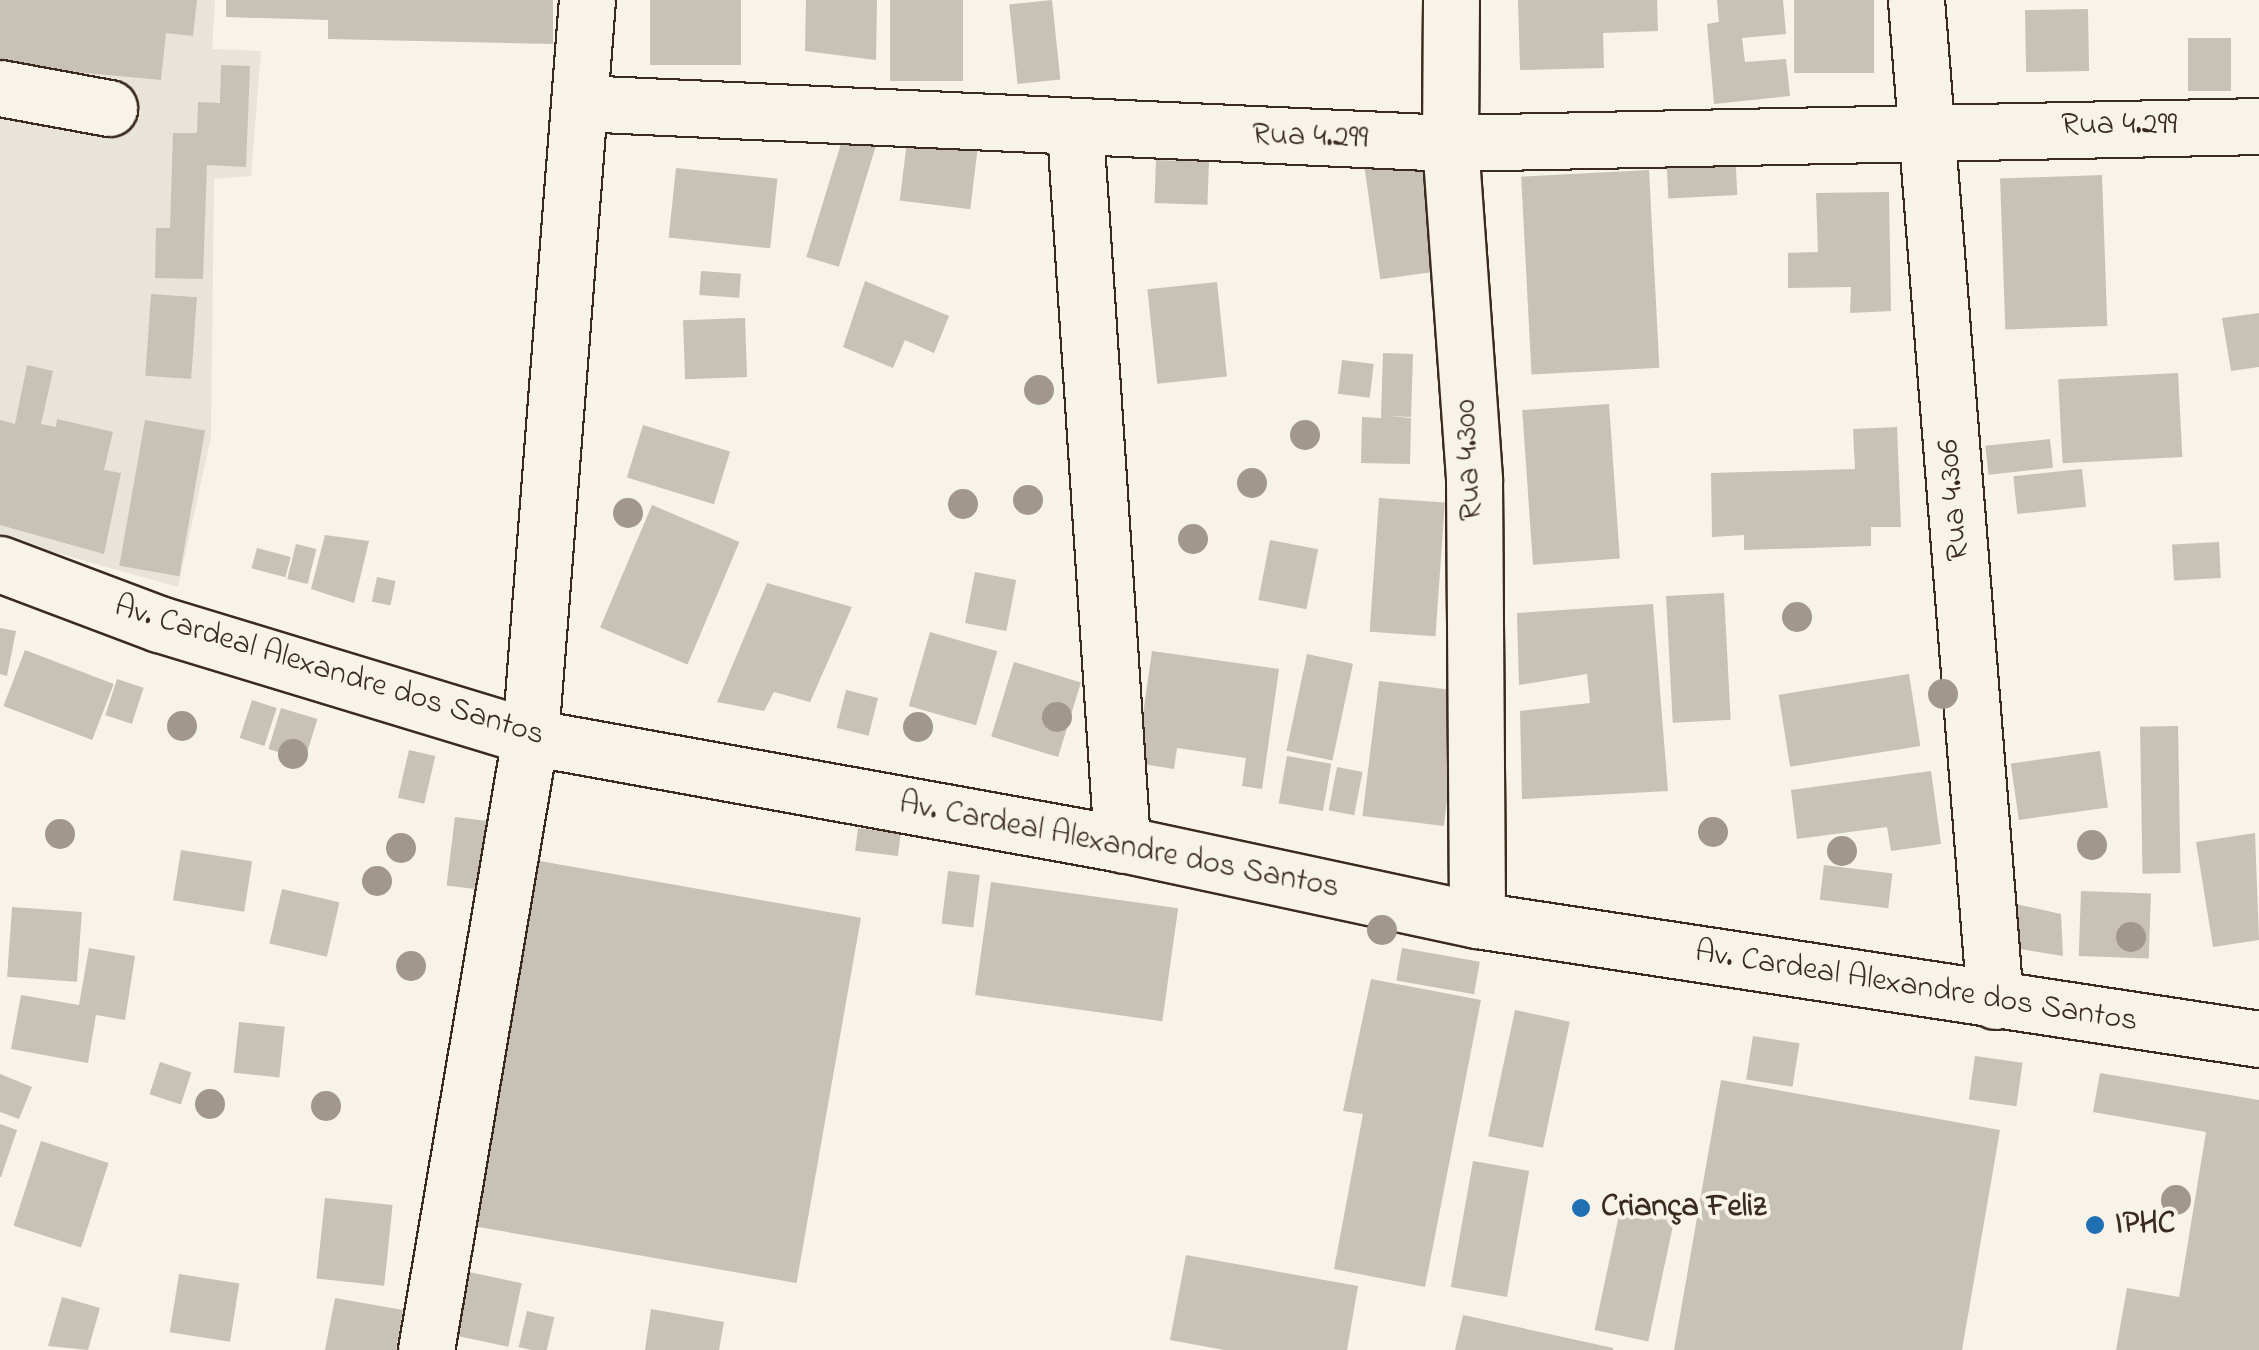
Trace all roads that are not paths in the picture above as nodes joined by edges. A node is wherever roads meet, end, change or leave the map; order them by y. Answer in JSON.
{"nodes":[{"id":1,"x":587,"y":0,"type":"edge"},
{"id":2,"x":1452,"y":0,"type":"edge"},
{"id":3,"x":1916,"y":0,"type":"edge"},
{"id":4,"x":0,"y":88,"type":"edge"},
{"id":5,"x":579,"y":103,"type":"junction"},
{"id":6,"x":109,"y":108,"type":"dead end"},
{"id":7,"x":2259,"y":126,"type":"edge"},
{"id":8,"x":1920,"y":128,"type":"junction"},
{"id":9,"x":1075,"y":130,"type":"junction"},
{"id":10,"x":1450,"y":143,"type":"junction"},
{"id":11,"x":0,"y":564,"type":"edge"},
{"id":12,"x":530,"y":737,"type":"junction"},
{"id":13,"x":1122,"y":844,"type":"junction"},
{"id":14,"x":1477,"y":920,"type":"junction"},
{"id":15,"x":1995,"y":1001,"type":"junction"},
{"id":16,"x":2259,"y":1040,"type":"edge"},
{"id":17,"x":426,"y":1350,"type":"edge"}],
"edges":[{"from":1,"to":5,"type":"street"},
{"from":2,"to":10,"type":"street","name":"Rua 4.300"},
{"from":3,"to":8,"type":"street","name":"Rua 4.306"},
{"from":4,"to":6,"type":"street"},
{"from":5,"to":9,"type":"street","name":"Rua 4.299"},
{"from":5,"to":12,"type":"street"},
{"from":7,"to":8,"type":"street","name":"Rua 4.299"},
{"from":8,"to":10,"type":"street","name":"Rua 4.299"},
{"from":8,"to":15,"type":"street","name":"Rua 4.306"},
{"from":9,"to":10,"type":"street","name":"Rua 4.299"},
{"from":9,"to":13,"type":"street"},
{"from":10,"to":14,"type":"street","name":"Rua 4.300"},
{"from":11,"to":12,"type":"street","name":"Av. Cardeal Alexandre dos Santos"},
{"from":12,"to":13,"type":"street","name":"Av. Cardeal Alexandre dos Santos"},
{"from":12,"to":17,"type":"street"},
{"from":13,"to":14,"type":"street","name":"Av. Cardeal Alexandre dos Santos"},
{"from":14,"to":15,"type":"street","name":"Av. Cardeal Alexandre dos Santos"},
{"from":15,"to":16,"type":"street","name":"Av. Cardeal Alexandre dos Santos"}]}
